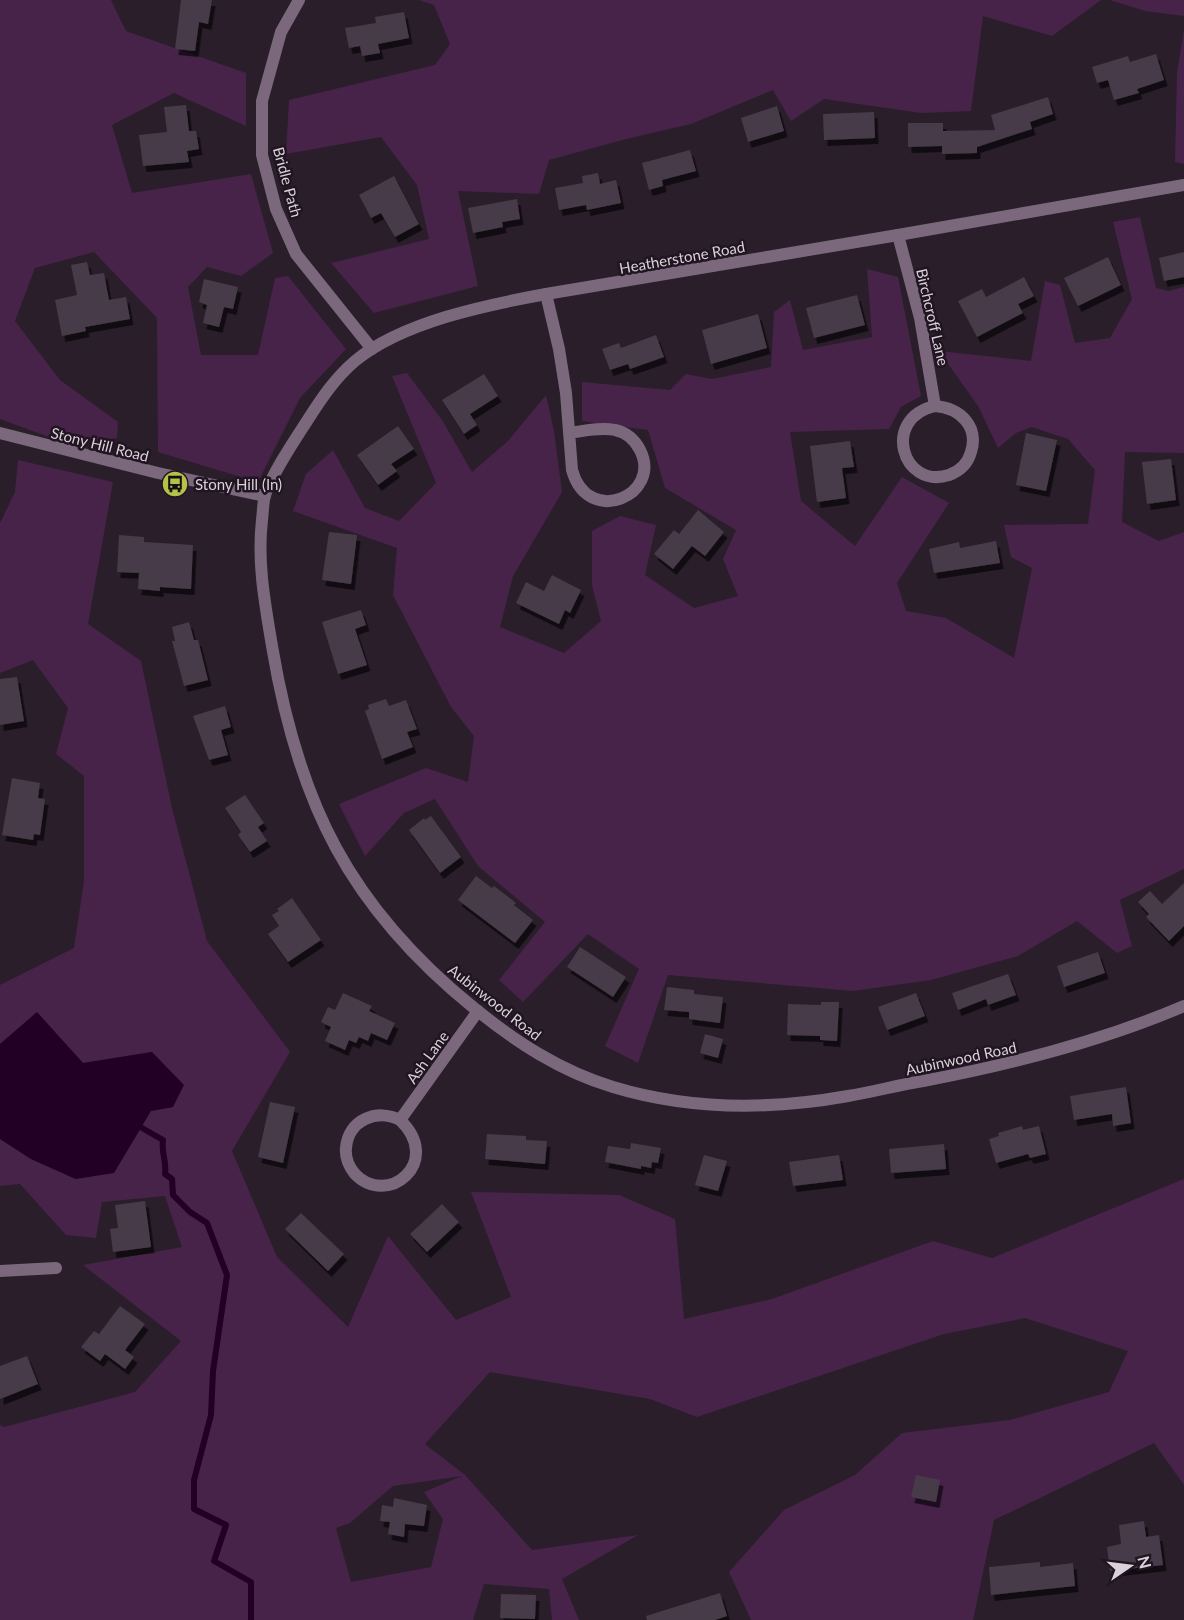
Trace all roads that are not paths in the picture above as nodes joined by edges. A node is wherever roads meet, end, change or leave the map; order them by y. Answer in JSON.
{"nodes":[{"id":1,"x":299,"y":0,"type":"edge"},
{"id":2,"x":1184,"y":185,"type":"edge"},
{"id":3,"x":898,"y":236,"type":"junction"},
{"id":4,"x":546,"y":294,"type":"junction"},
{"id":5,"x":372,"y":350,"type":"junction"},
{"id":6,"x":935,"y":406,"type":"junction"},
{"id":7,"x":0,"y":433,"type":"edge"},
{"id":8,"x":569,"y":433,"type":"junction"},
{"id":9,"x":265,"y":496,"type":"junction"},
{"id":10,"x":1184,"y":1006,"type":"edge"},
{"id":11,"x":478,"y":1011,"type":"junction"},
{"id":12,"x":400,"y":1120,"type":"junction"},
{"id":13,"x":56,"y":1268,"type":"dead end"},
{"id":14,"x":0,"y":1271,"type":"edge"}],
"edges":[{"from":1,"to":5,"type":"street","name":"Bridle Path"},
{"from":2,"to":3,"type":"street","name":"Heatherstone Road"},
{"from":3,"to":4,"type":"street","name":"Heatherstone Road"},
{"from":3,"to":6,"type":"street","name":"Birchcroff Lane"},
{"from":4,"to":5,"type":"street","name":"Heatherstone Road"},
{"from":4,"to":8,"type":"street"},
{"from":5,"to":9,"type":"street","name":"Heatherstone Road"},
{"from":6,"to":6,"type":"street"},
{"from":7,"to":9,"type":"street","name":"Stony Hill Road"},
{"from":8,"to":8,"type":"street"},
{"from":9,"to":11,"type":"street","name":"Aubinwood Road"},
{"from":10,"to":11,"type":"street","name":"Aubinwood Road"},
{"from":11,"to":12,"type":"street","name":"Ash Lane"},
{"from":12,"to":12,"type":"street"},
{"from":13,"to":14,"type":"street"}]}
